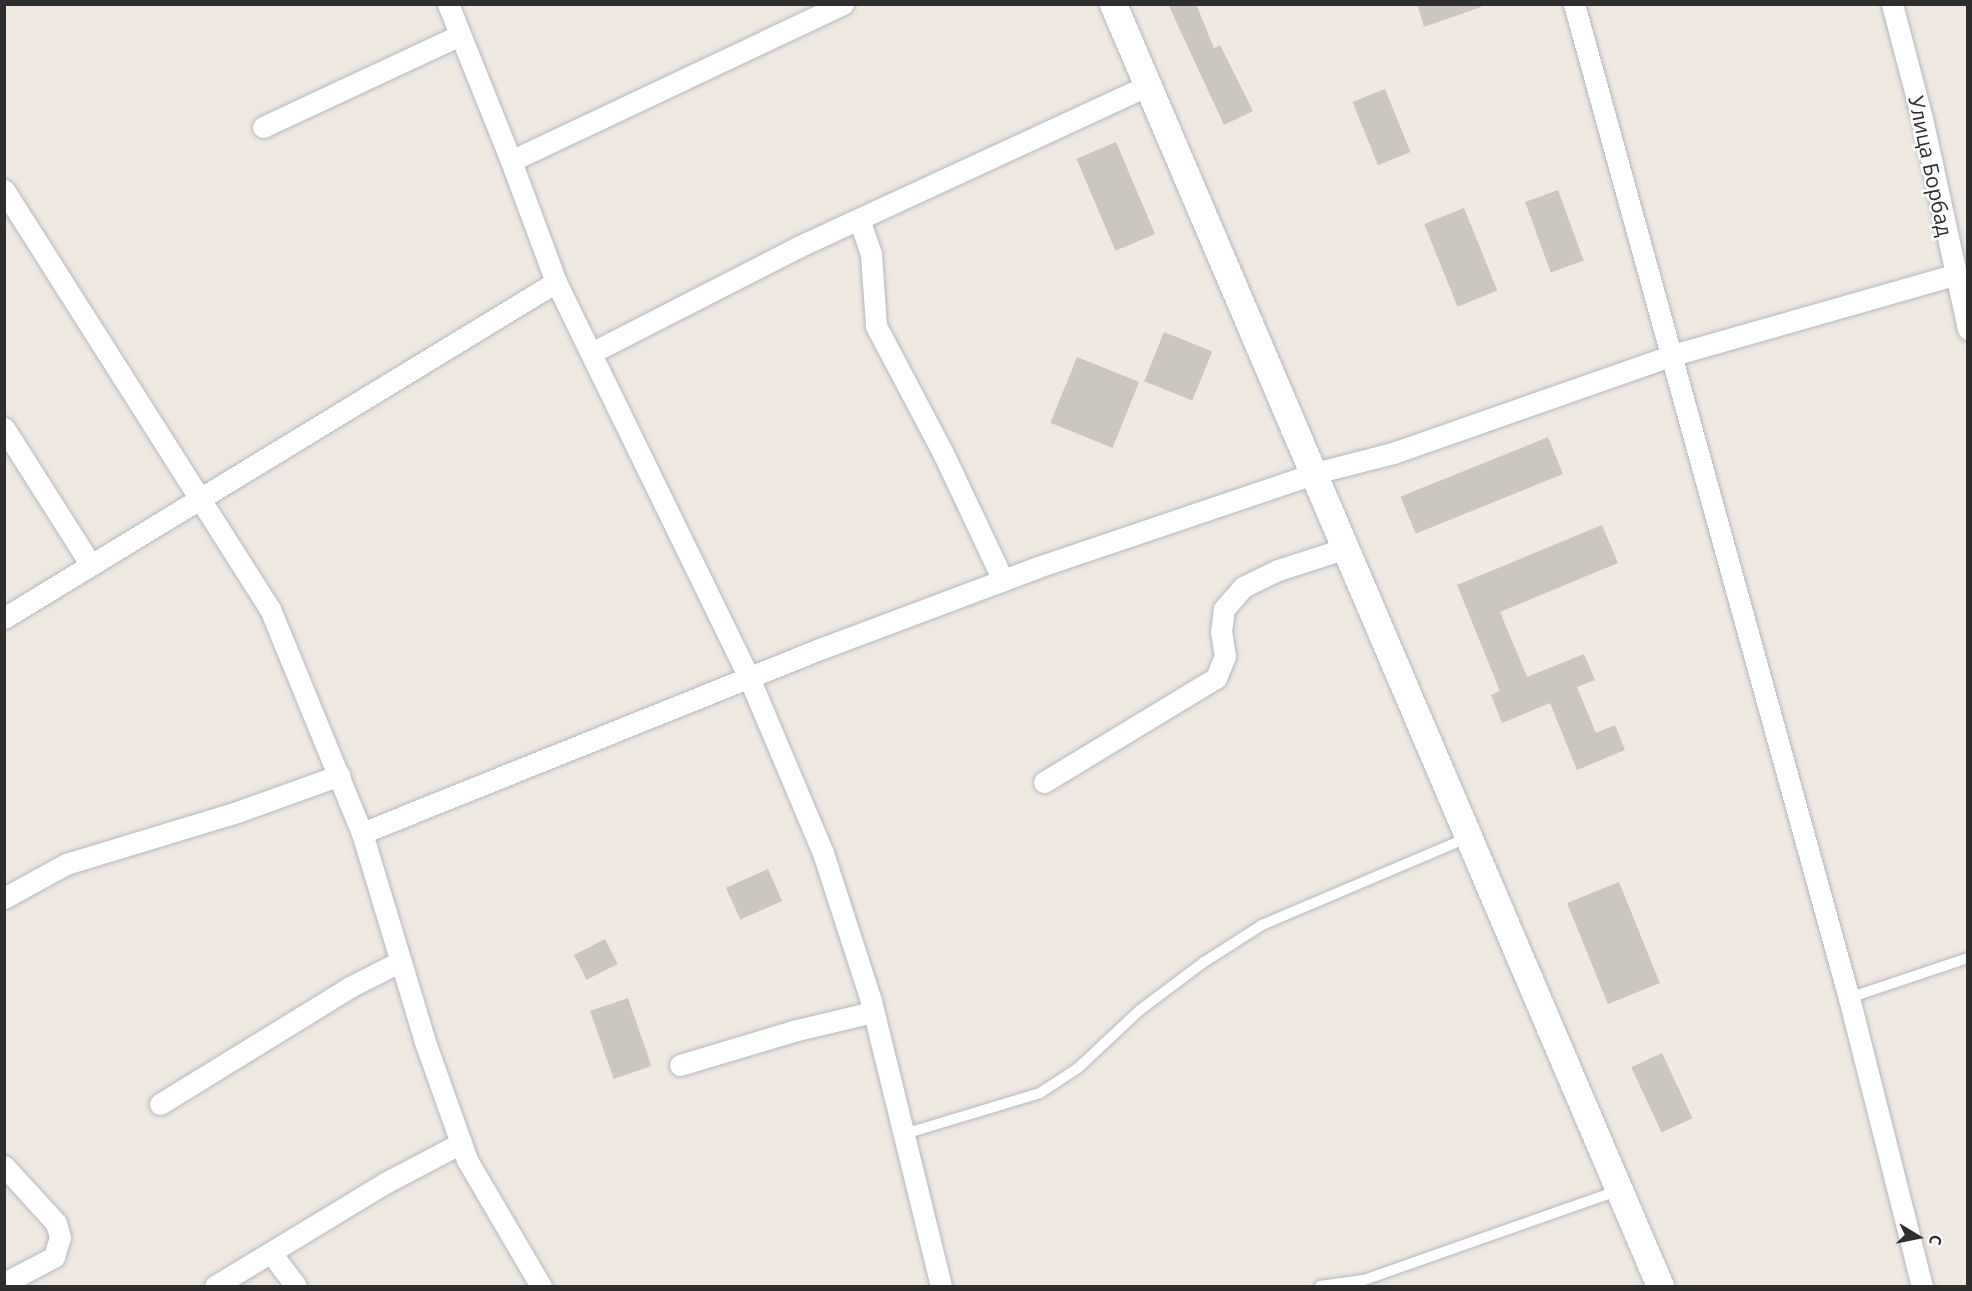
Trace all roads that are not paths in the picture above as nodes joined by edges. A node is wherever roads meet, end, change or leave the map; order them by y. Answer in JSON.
{"nodes":[{"id":1,"x":448,"y":4,"type":"edge"},
{"id":2,"x":843,"y":4,"type":"edge"},
{"id":3,"x":1113,"y":4,"type":"edge"},
{"id":4,"x":1574,"y":4,"type":"edge"},
{"id":5,"x":1893,"y":4,"type":"edge"},
{"id":6,"x":460,"y":35,"type":"junction"},
{"id":7,"x":1148,"y":85,"type":"junction"},
{"id":8,"x":263,"y":127,"type":"dead end"},
{"id":9,"x":511,"y":161,"type":"junction"},
{"id":10,"x":4,"y":190,"type":"edge"},
{"id":11,"x":859,"y":219,"type":"junction"},
{"id":12,"x":1953,"y":275,"type":"junction"},
{"id":13,"x":556,"y":282,"type":"junction"},
{"id":14,"x":1968,"y":329,"type":"edge"},
{"id":15,"x":591,"y":353,"type":"junction"},
{"id":16,"x":1673,"y":355,"type":"junction"},
{"id":17,"x":4,"y":428,"type":"edge"},
{"id":18,"x":1315,"y":473,"type":"junction"},
{"id":19,"x":201,"y":497,"type":"junction"},
{"id":20,"x":1346,"y":548,"type":"junction"},
{"id":21,"x":91,"y":565,"type":"junction"},
{"id":22,"x":1003,"y":580,"type":"junction"},
{"id":23,"x":4,"y":618,"type":"edge"},
{"id":24,"x":750,"y":680,"type":"junction"},
{"id":25,"x":340,"y":775,"type":"junction"},
{"id":26,"x":1044,"y":782,"type":"dead end"},
{"id":27,"x":362,"y":833,"type":"junction"},
{"id":28,"x":1467,"y":837,"type":"junction"},
{"id":29,"x":4,"y":898,"type":"edge"},
{"id":30,"x":1968,"y":958,"type":"edge"},
{"id":31,"x":401,"y":961,"type":"junction"},
{"id":32,"x":1849,"y":998,"type":"junction"},
{"id":33,"x":873,"y":1012,"type":"junction"},
{"id":34,"x":680,"y":1065,"type":"dead end"},
{"id":35,"x":160,"y":1104,"type":"dead end"},
{"id":36,"x":901,"y":1135,"type":"junction"},
{"id":37,"x":461,"y":1143,"type":"junction"},
{"id":38,"x":4,"y":1167,"type":"edge"},
{"id":39,"x":1617,"y":1191,"type":"junction"},
{"id":40,"x":271,"y":1253,"type":"junction"},
{"id":41,"x":4,"y":1283,"type":"edge"},
{"id":42,"x":215,"y":1287,"type":"edge"},
{"id":43,"x":296,"y":1287,"type":"edge"},
{"id":44,"x":541,"y":1287,"type":"edge"},
{"id":45,"x":941,"y":1287,"type":"edge"},
{"id":46,"x":1320,"y":1287,"type":"edge"},
{"id":47,"x":1660,"y":1287,"type":"edge"},
{"id":48,"x":1922,"y":1287,"type":"edge"}],
"edges":[{"from":1,"to":6,"type":"street"},
{"from":2,"to":9,"type":"street"},
{"from":3,"to":7,"type":"street"},
{"from":4,"to":16,"type":"street"},
{"from":5,"to":12,"type":"street","name":"Улица Борбад"},
{"from":6,"to":8,"type":"street"},
{"from":6,"to":9,"type":"street"},
{"from":7,"to":11,"type":"street"},
{"from":7,"to":18,"type":"street"},
{"from":9,"to":13,"type":"street"},
{"from":10,"to":19,"type":"street"},
{"from":11,"to":15,"type":"street"},
{"from":11,"to":22,"type":"street"},
{"from":12,"to":14,"type":"street","name":"Улица Борбад"},
{"from":12,"to":16,"type":"street"},
{"from":13,"to":15,"type":"street"},
{"from":13,"to":19,"type":"street"},
{"from":15,"to":24,"type":"street"},
{"from":16,"to":18,"type":"street"},
{"from":16,"to":32,"type":"street"},
{"from":17,"to":21,"type":"street"},
{"from":18,"to":20,"type":"street"},
{"from":18,"to":22,"type":"street"},
{"from":19,"to":21,"type":"street"},
{"from":19,"to":25,"type":"street"},
{"from":20,"to":26,"type":"street"},
{"from":20,"to":28,"type":"street"},
{"from":21,"to":23,"type":"street"},
{"from":22,"to":24,"type":"street"},
{"from":24,"to":27,"type":"street"},
{"from":24,"to":33,"type":"street"},
{"from":25,"to":27,"type":"street"},
{"from":25,"to":29,"type":"street"},
{"from":27,"to":31,"type":"street"},
{"from":28,"to":36,"type":"lane"},
{"from":28,"to":39,"type":"street"},
{"from":30,"to":32,"type":"lane"},
{"from":31,"to":35,"type":"street"},
{"from":31,"to":37,"type":"street"},
{"from":32,"to":48,"type":"street"},
{"from":33,"to":34,"type":"street"},
{"from":33,"to":36,"type":"street"},
{"from":36,"to":45,"type":"street"},
{"from":37,"to":40,"type":"street"},
{"from":37,"to":44,"type":"street"},
{"from":38,"to":41,"type":"street"},
{"from":39,"to":46,"type":"lane"},
{"from":39,"to":47,"type":"street"},
{"from":40,"to":42,"type":"street"},
{"from":40,"to":43,"type":"street"}]}
